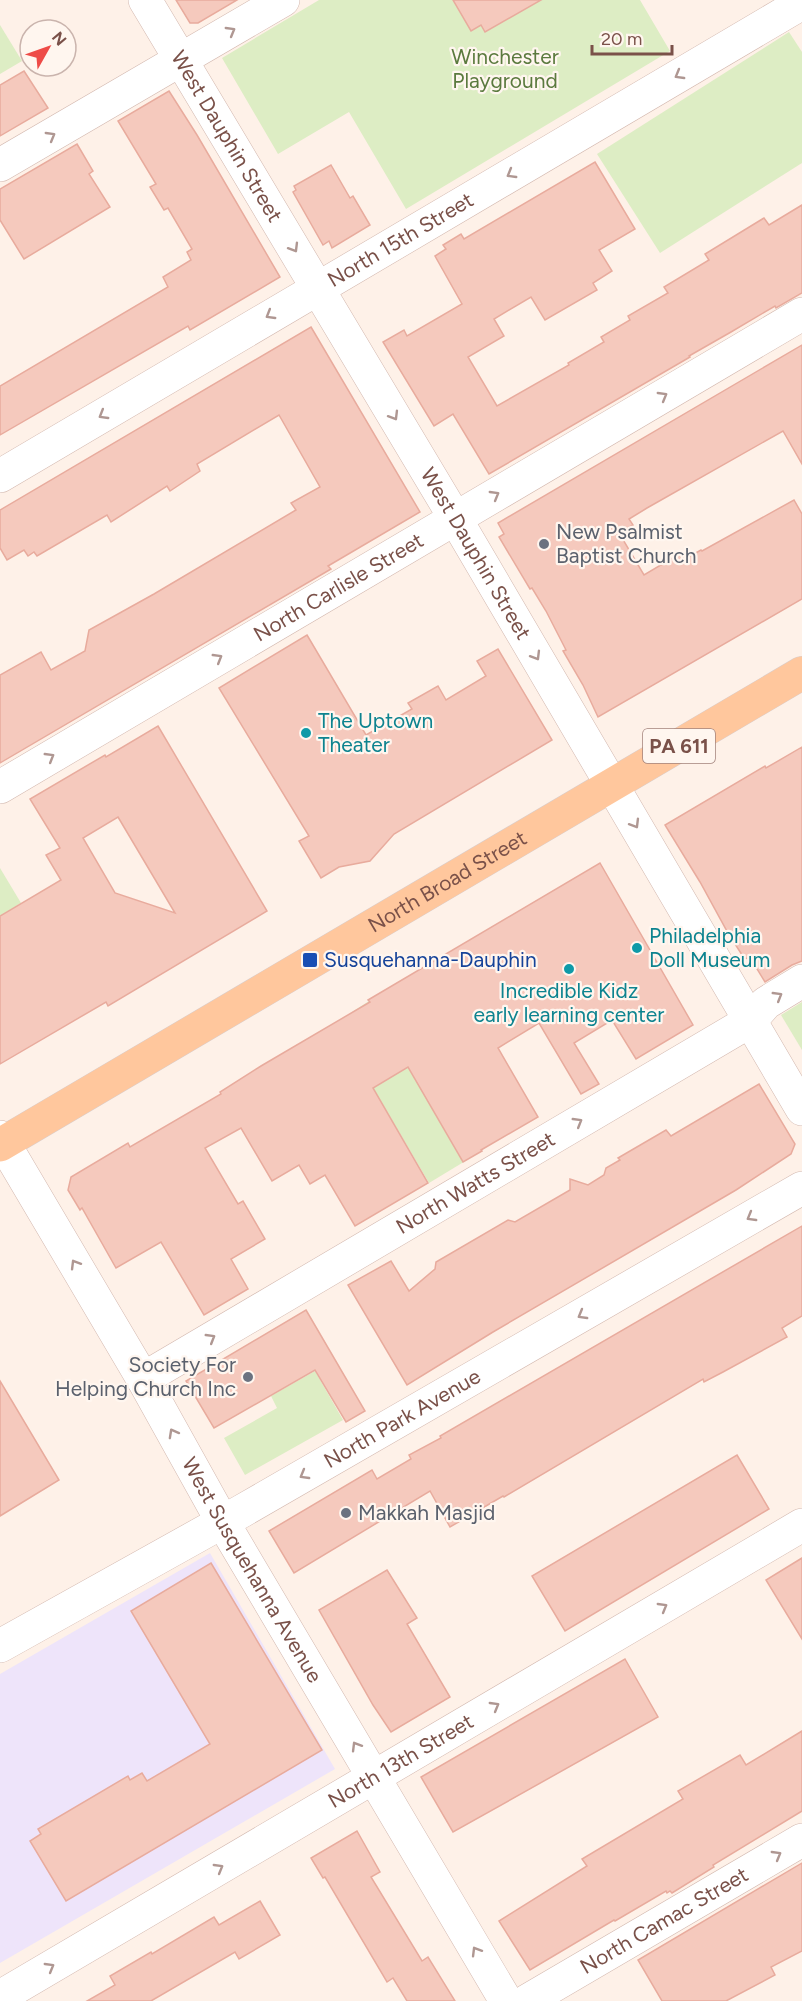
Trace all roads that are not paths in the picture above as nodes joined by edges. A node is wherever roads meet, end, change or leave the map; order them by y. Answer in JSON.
{"nodes":[{"id":1,"x":145,"y":0,"type":"edge"},
{"id":2,"x":284,"y":0,"type":"edge"},
{"id":3,"x":802,"y":3,"type":"edge"},
{"id":4,"x":181,"y":60,"type":"junction"},
{"id":5,"x":0,"y":165,"type":"edge"},
{"id":6,"x":318,"y":287,"type":"junction"},
{"id":7,"x":802,"y":314,"type":"edge"},
{"id":8,"x":0,"y":476,"type":"edge"},
{"id":9,"x":455,"y":518,"type":"junction"},
{"id":10,"x":802,"y":673,"type":"edge"},
{"id":11,"x":612,"y":786,"type":"junction"},
{"id":12,"x":0,"y":787,"type":"edge"},
{"id":13,"x":802,"y":981,"type":"edge"},
{"id":14,"x":750,"y":1021,"type":"junction"},
{"id":15,"x":802,"y":1108,"type":"edge"},
{"id":16,"x":1,"y":1142,"type":"edge"},
{"id":17,"x":802,"y":1188,"type":"edge"},
{"id":18,"x":143,"y":1379,"type":"junction"},
{"id":19,"x":222,"y":1521,"type":"junction"},
{"id":20,"x":802,"y":1525,"type":"edge"},
{"id":21,"x":0,"y":1646,"type":"edge"},
{"id":22,"x":374,"y":1777,"type":"junction"},
{"id":23,"x":802,"y":1840,"type":"edge"},
{"id":24,"x":0,"y":1997,"type":"edge"},
{"id":25,"x":506,"y":2001,"type":"edge"},
{"id":26,"x":527,"y":2001,"type":"edge"}],
"edges":[{"from":1,"to":4,"type":"street","name":"West Dauphin Street"},
{"from":4,"to":2,"type":"street","one_way":true},
{"from":3,"to":6,"type":"street","name":"North 15th Street","one_way":true},
{"from":5,"to":4,"type":"street","one_way":true},
{"from":4,"to":6,"type":"street","name":"West Dauphin Street","one_way":true},
{"from":6,"to":8,"type":"street","name":"North 15th Street","one_way":true},
{"from":6,"to":9,"type":"street","name":"West Dauphin Street","one_way":true},
{"from":9,"to":7,"type":"street","name":"North Carlisle Street","one_way":true},
{"from":9,"to":11,"type":"street","name":"West Dauphin Street","one_way":true},
{"from":12,"to":9,"type":"street","name":"North Carlisle Street","one_way":true},
{"from":10,"to":11,"type":"main road","name":"North Broad Street","number":"PA 611"},
{"from":11,"to":14,"type":"street","name":"West Dauphin Street","one_way":true},
{"from":11,"to":16,"type":"main road","name":"North Broad Street","number":"PA 611"},
{"from":14,"to":13,"type":"street","name":"North Watts Street","one_way":true},
{"from":14,"to":15,"type":"street","name":"West Dauphin Street"},
{"from":18,"to":14,"type":"street","name":"North Watts Street","one_way":true},
{"from":18,"to":16,"type":"street","name":"West Susquehanna Avenue","one_way":true},
{"from":17,"to":19,"type":"street","name":"North Park Avenue","one_way":true},
{"from":19,"to":18,"type":"street","name":"West Susquehanna Avenue","one_way":true},
{"from":19,"to":21,"type":"street","name":"North Park Avenue"},
{"from":22,"to":19,"type":"street","name":"West Susquehanna Avenue","one_way":true},
{"from":22,"to":20,"type":"street","name":"North 13th Street","one_way":true},
{"from":24,"to":22,"type":"street","name":"North 13th Street","one_way":true},
{"from":25,"to":22,"type":"street","name":"West Susquehanna Avenue","one_way":true},
{"from":26,"to":23,"type":"street","name":"North Camac Street","one_way":true}]}
